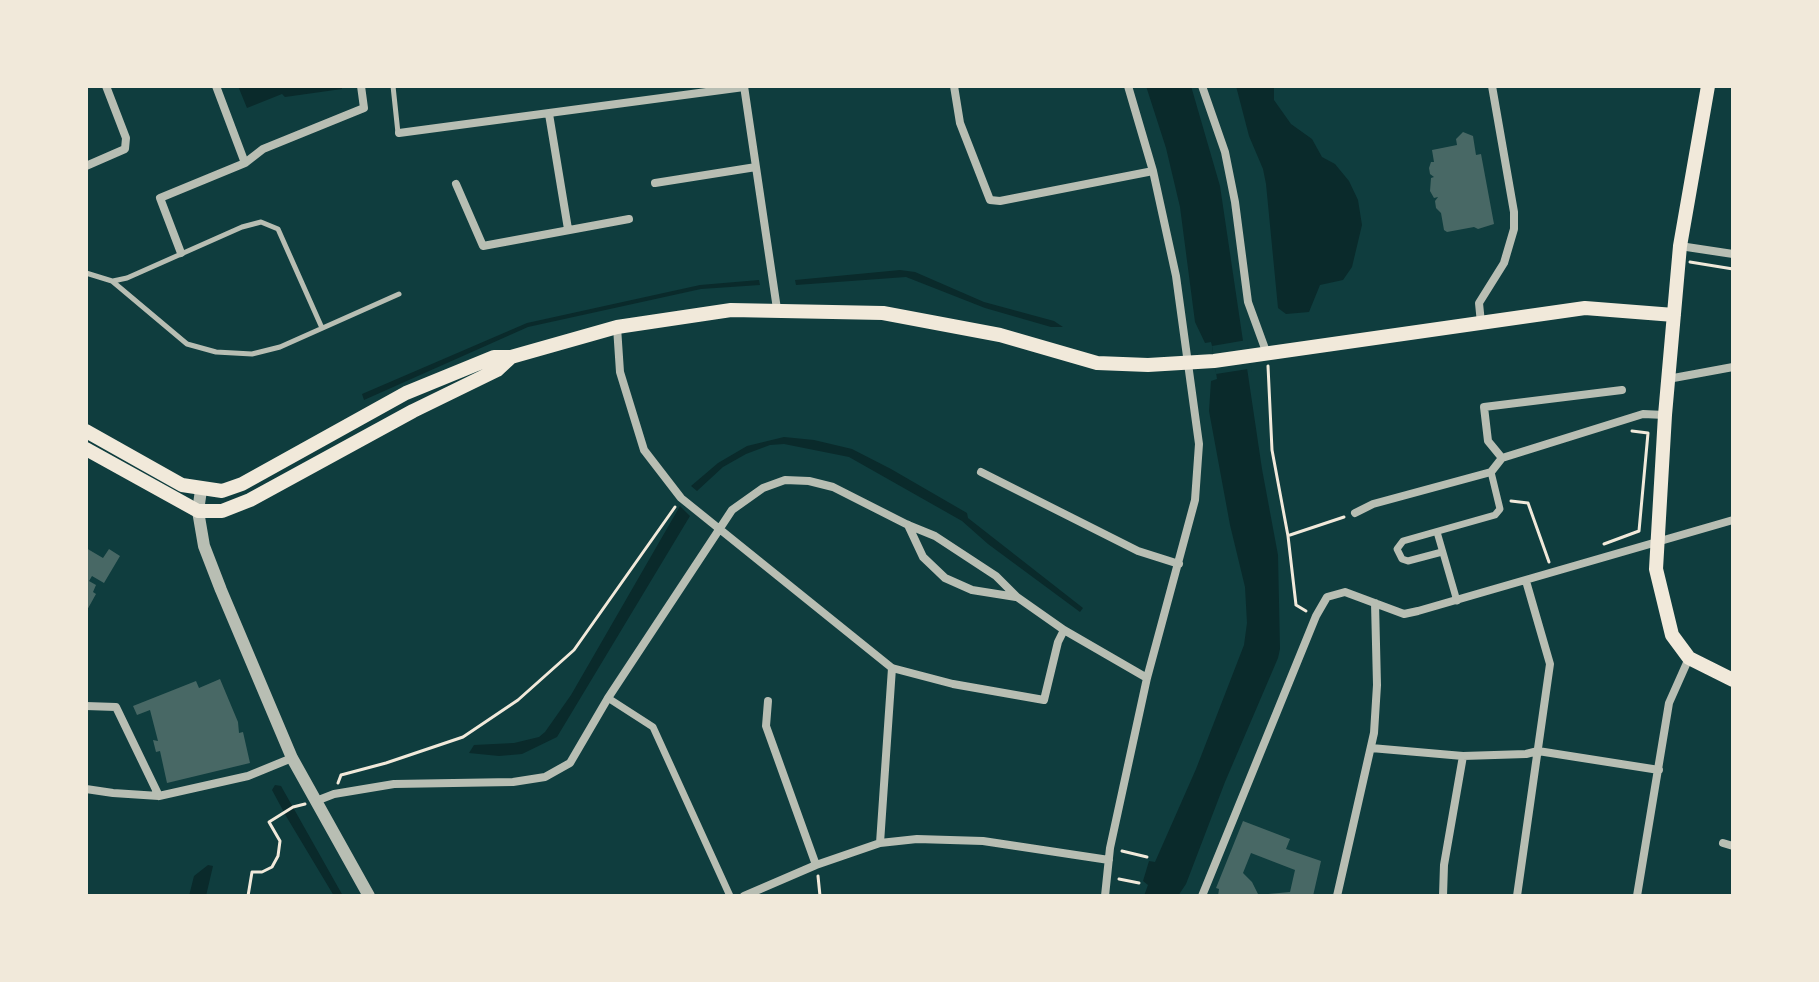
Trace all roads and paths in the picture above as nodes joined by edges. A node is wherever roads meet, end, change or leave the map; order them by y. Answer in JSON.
{"nodes":[{"id":1,"x":106,"y":86,"type":"edge"},
{"id":2,"x":216,"y":86,"type":"edge"},
{"id":3,"x":361,"y":86,"type":"edge"},
{"id":4,"x":393,"y":86,"type":"edge"},
{"id":5,"x":744,"y":86,"type":"edge"},
{"id":6,"x":954,"y":86,"type":"edge"},
{"id":7,"x":1128,"y":86,"type":"edge"},
{"id":8,"x":1202,"y":86,"type":"edge"},
{"id":9,"x":1492,"y":86,"type":"edge"},
{"id":10,"x":1708,"y":86,"type":"edge"},
{"id":11,"x":549,"y":114,"type":"junction"},
{"id":12,"x":399,"y":133,"type":"joint"},
{"id":13,"x":245,"y":163,"type":"junction"},
{"id":14,"x":86,"y":166,"type":"edge"},
{"id":15,"x":756,"y":167,"type":"junction"},
{"id":16,"x":1153,"y":171,"type":"junction"},
{"id":17,"x":655,"y":183,"type":"dead end"},
{"id":18,"x":456,"y":184,"type":"dead end"},
{"id":19,"x":629,"y":219,"type":"dead end"},
{"id":20,"x":568,"y":229,"type":"junction"},
{"id":21,"x":181,"y":253,"type":"junction"},
{"id":22,"x":1679,"y":253,"type":"junction"},
{"id":23,"x":1733,"y":254,"type":"edge"},
{"id":24,"x":1733,"y":269,"type":"edge"},
{"id":25,"x":86,"y":273,"type":"edge"},
{"id":26,"x":112,"y":281,"type":"junction"},
{"id":27,"x":399,"y":294,"type":"dead end"},
{"id":28,"x":777,"y":309,"type":"junction"},
{"id":29,"x":1674,"y":315,"type":"junction"},
{"id":30,"x":1481,"y":323,"type":"junction"},
{"id":31,"x":617,"y":327,"type":"junction"},
{"id":32,"x":322,"y":328,"type":"junction"},
{"id":33,"x":1260,"y":354,"type":"junction"},
{"id":34,"x":511,"y":357,"type":"junction"},
{"id":35,"x":1187,"y":364,"type":"junction"},
{"id":36,"x":1733,"y":367,"type":"edge"},
{"id":37,"x":1668,"y":379,"type":"junction"},
{"id":38,"x":1622,"y":390,"type":"dead end"},
{"id":39,"x":1665,"y":415,"type":"junction"},
{"id":40,"x":1628,"y":430,"type":"dead end"},
{"id":41,"x":86,"y":431,"type":"edge"},
{"id":42,"x":86,"y":449,"type":"edge"},
{"id":43,"x":1502,"y":458,"type":"junction"},
{"id":44,"x":981,"y":472,"type":"dead end"},
{"id":45,"x":1491,"y":472,"type":"junction"},
{"id":46,"x":201,"y":490,"type":"junction"},
{"id":47,"x":681,"y":498,"type":"junction"},
{"id":48,"x":1506,"y":501,"type":"dead end"},
{"id":49,"x":198,"y":511,"type":"junction"},
{"id":50,"x":1355,"y":513,"type":"joint"},
{"id":51,"x":1733,"y":520,"type":"edge"},
{"id":52,"x":908,"y":525,"type":"junction"},
{"id":53,"x":719,"y":528,"type":"junction"},
{"id":54,"x":1437,"y":532,"type":"junction"},
{"id":55,"x":1288,"y":536,"type":"junction"},
{"id":56,"x":1656,"y":541,"type":"junction"},
{"id":57,"x":1591,"y":549,"type":"dead end"},
{"id":58,"x":1442,"y":552,"type":"junction"},
{"id":59,"x":1179,"y":564,"type":"junction"},
{"id":60,"x":1550,"y":564,"type":"dead end"},
{"id":61,"x":1526,"y":581,"type":"junction"},
{"id":62,"x":1017,"y":597,"type":"junction"},
{"id":63,"x":1457,"y":601,"type":"junction"},
{"id":64,"x":1375,"y":603,"type":"junction"},
{"id":65,"x":1316,"y":616,"type":"junction"},
{"id":66,"x":1064,"y":630,"type":"junction"},
{"id":67,"x":1689,"y":658,"type":"junction"},
{"id":68,"x":892,"y":668,"type":"junction"},
{"id":69,"x":1147,"y":678,"type":"junction"},
{"id":70,"x":1733,"y":680,"type":"edge"},
{"id":71,"x":608,"y":698,"type":"junction"},
{"id":72,"x":768,"y":701,"type":"dead end"},
{"id":73,"x":86,"y":706,"type":"edge"},
{"id":74,"x":1371,"y":748,"type":"junction"},
{"id":75,"x":1538,"y":751,"type":"junction"},
{"id":76,"x":1463,"y":756,"type":"junction"},
{"id":77,"x":292,"y":758,"type":"junction"},
{"id":78,"x":1659,"y":770,"type":"junction"},
{"id":79,"x":86,"y":789,"type":"edge"},
{"id":80,"x":334,"y":794,"type":"junction"},
{"id":81,"x":159,"y":796,"type":"junction"},
{"id":82,"x":316,"y":801,"type":"junction"},
{"id":83,"x":293,"y":807,"type":"dead end"},
{"id":84,"x":880,"y":843,"type":"junction"},
{"id":85,"x":1723,"y":843,"type":"dead end"},
{"id":86,"x":1733,"y":846,"type":"edge"},
{"id":87,"x":1110,"y":848,"type":"junction"},
{"id":88,"x":1147,"y":857,"type":"dead end"},
{"id":89,"x":1109,"y":860,"type":"junction"},
{"id":90,"x":816,"y":865,"type":"junction"},
{"id":91,"x":1107,"y":877,"type":"junction"},
{"id":92,"x":1139,"y":883,"type":"dead end"},
{"id":93,"x":248,"y":896,"type":"edge"},
{"id":94,"x":369,"y":896,"type":"edge"},
{"id":95,"x":730,"y":896,"type":"edge"},
{"id":96,"x":744,"y":896,"type":"edge"},
{"id":97,"x":820,"y":896,"type":"edge"},
{"id":98,"x":1105,"y":896,"type":"edge"},
{"id":99,"x":1202,"y":896,"type":"edge"},
{"id":100,"x":1337,"y":896,"type":"edge"},
{"id":101,"x":1443,"y":896,"type":"edge"},
{"id":102,"x":1517,"y":896,"type":"edge"},
{"id":103,"x":1637,"y":896,"type":"edge"}],
"edges":[{"from":1,"to":14,"type":"street"},
{"from":2,"to":13,"type":"street"},
{"from":3,"to":13,"type":"street"},
{"from":4,"to":12,"type":"lane"},
{"from":5,"to":11,"type":"street"},
{"from":5,"to":15,"type":"street"},
{"from":6,"to":16,"type":"street"},
{"from":7,"to":16,"type":"street"},
{"from":8,"to":33,"type":"street"},
{"from":9,"to":30,"type":"street"},
{"from":10,"to":22,"type":"main road"},
{"from":11,"to":12,"type":"street"},
{"from":11,"to":20,"type":"street"},
{"from":13,"to":21,"type":"street"},
{"from":15,"to":17,"type":"street"},
{"from":15,"to":28,"type":"street"},
{"from":16,"to":35,"type":"street"},
{"from":18,"to":20,"type":"street"},
{"from":19,"to":20,"type":"street"},
{"from":21,"to":26,"type":"lane"},
{"from":21,"to":32,"type":"lane"},
{"from":22,"to":23,"type":"street"},
{"from":22,"to":24,"type":"path"},
{"from":22,"to":29,"type":"main road"},
{"from":25,"to":26,"type":"lane"},
{"from":26,"to":32,"type":"lane"},
{"from":27,"to":32,"type":"lane"},
{"from":28,"to":31,"type":"main road"},
{"from":28,"to":35,"type":"main road"},
{"from":29,"to":30,"type":"main road"},
{"from":29,"to":37,"type":"main road"},
{"from":30,"to":33,"type":"main road"},
{"from":31,"to":34,"type":"main road"},
{"from":31,"to":47,"type":"street"},
{"from":33,"to":35,"type":"main road"},
{"from":33,"to":55,"type":"path"},
{"from":34,"to":46,"type":"main road"},
{"from":34,"to":49,"type":"main road"},
{"from":35,"to":59,"type":"street"},
{"from":36,"to":37,"type":"street"},
{"from":37,"to":39,"type":"main road"},
{"from":38,"to":43,"type":"street"},
{"from":39,"to":43,"type":"street"},
{"from":39,"to":56,"type":"main road"},
{"from":40,"to":57,"type":"path"},
{"from":41,"to":46,"type":"main road"},
{"from":42,"to":49,"type":"main road"},
{"from":43,"to":45,"type":"street"},
{"from":44,"to":59,"type":"street"},
{"from":45,"to":50,"type":"street"},
{"from":45,"to":54,"type":"street"},
{"from":46,"to":49,"type":"street"},
{"from":47,"to":53,"type":"street"},
{"from":47,"to":80,"type":"path"},
{"from":48,"to":60,"type":"path"},
{"from":49,"to":77,"type":"street"},
{"from":50,"to":55,"type":"path"},
{"from":51,"to":56,"type":"street"},
{"from":52,"to":53,"type":"street"},
{"from":52,"to":62,"type":"street"},
{"from":52,"to":62,"type":"street"},
{"from":53,"to":68,"type":"street"},
{"from":53,"to":71,"type":"street"},
{"from":54,"to":58,"type":"street"},
{"from":54,"to":58,"type":"street"},
{"from":55,"to":65,"type":"path"},
{"from":56,"to":61,"type":"street"},
{"from":56,"to":67,"type":"main road"},
{"from":58,"to":63,"type":"street"},
{"from":59,"to":69,"type":"street"},
{"from":61,"to":63,"type":"street"},
{"from":61,"to":75,"type":"street"},
{"from":62,"to":66,"type":"street"},
{"from":63,"to":64,"type":"street"},
{"from":64,"to":65,"type":"street"},
{"from":64,"to":74,"type":"street"},
{"from":65,"to":99,"type":"street"},
{"from":66,"to":68,"type":"street"},
{"from":66,"to":69,"type":"street"},
{"from":67,"to":70,"type":"main road"},
{"from":67,"to":78,"type":"street"},
{"from":68,"to":84,"type":"street"},
{"from":69,"to":87,"type":"street"},
{"from":71,"to":80,"type":"street"},
{"from":71,"to":95,"type":"street"},
{"from":72,"to":90,"type":"street"},
{"from":73,"to":81,"type":"street"},
{"from":74,"to":76,"type":"street"},
{"from":74,"to":100,"type":"street"},
{"from":75,"to":76,"type":"street"},
{"from":75,"to":78,"type":"street"},
{"from":75,"to":102,"type":"street"},
{"from":76,"to":101,"type":"street"},
{"from":77,"to":81,"type":"street"},
{"from":77,"to":82,"type":"street"},
{"from":78,"to":103,"type":"street"},
{"from":79,"to":81,"type":"street"},
{"from":80,"to":82,"type":"street"},
{"from":82,"to":94,"type":"street"},
{"from":83,"to":93,"type":"path"},
{"from":84,"to":89,"type":"street"},
{"from":84,"to":90,"type":"street"},
{"from":85,"to":86,"type":"street"},
{"from":87,"to":88,"type":"path"},
{"from":87,"to":89,"type":"street"},
{"from":89,"to":91,"type":"street"},
{"from":90,"to":96,"type":"street"},
{"from":90,"to":97,"type":"path"},
{"from":91,"to":92,"type":"path"},
{"from":91,"to":98,"type":"street"}]}
